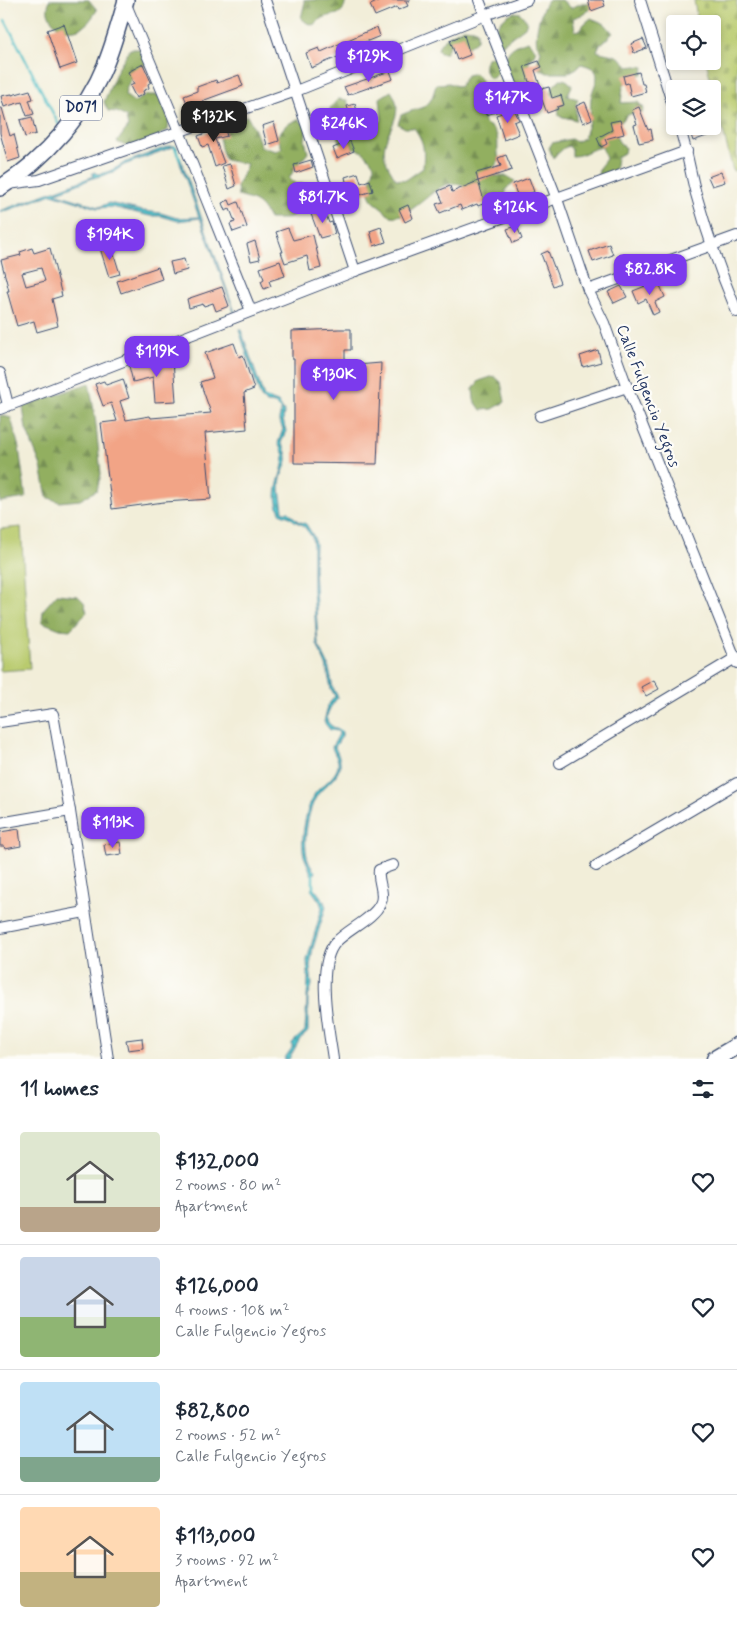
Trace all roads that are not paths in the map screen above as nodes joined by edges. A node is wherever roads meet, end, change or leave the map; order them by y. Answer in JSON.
{"nodes":[{"id":1,"x":266,"y":0,"type":"edge"},
{"id":2,"x":479,"y":0,"type":"edge"},
{"id":3,"x":527,"y":0,"type":"edge"},
{"id":4,"x":640,"y":0,"type":"edge"},
{"id":5,"x":125,"y":1,"type":"edge"},
{"id":6,"x":485,"y":15,"type":"junction"},
{"id":7,"x":666,"y":83,"type":"edge"},
{"id":8,"x":296,"y":90,"type":"junction"},
{"id":9,"x":179,"y":131,"type":"junction"},
{"id":10,"x":683,"y":135,"type":"edge"},
{"id":11,"x":687,"y":151,"type":"junction"},
{"id":12,"x":2,"y":186,"type":"edge"},
{"id":13,"x":557,"y":198,"type":"junction"},
{"id":14,"x":737,"y":236,"type":"edge"},
{"id":15,"x":712,"y":246,"type":"junction"},
{"id":16,"x":355,"y":271,"type":"junction"},
{"id":17,"x":588,"y":290,"type":"junction"},
{"id":18,"x":250,"y":311,"type":"junction"},
{"id":19,"x":737,"y":312,"type":"edge"},
{"id":20,"x":0,"y":373,"type":"edge"},
{"id":21,"x":627,"y":387,"type":"junction"},
{"id":22,"x":4,"y":407,"type":"edge"},
{"id":23,"x":540,"y":416,"type":"dead end"},
{"id":24,"x":736,"y":659,"type":"edge"},
{"id":25,"x":0,"y":722,"type":"edge"},
{"id":26,"x":560,"y":763,"type":"dead end"},
{"id":27,"x":737,"y":783,"type":"edge"},
{"id":28,"x":70,"y":811,"type":"junction"},
{"id":29,"x":0,"y":822,"type":"edge"},
{"id":30,"x":393,"y":865,"type":"dead end"},
{"id":31,"x":596,"y":866,"type":"dead end"},
{"id":32,"x":85,"y":912,"type":"junction"},
{"id":33,"x":0,"y":928,"type":"edge"},
{"id":34,"x":737,"y":1046,"type":"edge"},
{"id":35,"x":108,"y":1059,"type":"edge"},
{"id":36,"x":332,"y":1059,"type":"edge"},
{"id":37,"x":715,"y":1059,"type":"edge"}],
"edges":[{"from":1,"to":8,"type":"street"},
{"from":2,"to":6,"type":"street","name":"Calle Fulgencio Yegros"},
{"from":3,"to":6,"type":"street"},
{"from":4,"to":7,"type":"street"},
{"from":5,"to":9,"type":"street"},
{"from":5,"to":12,"type":"main road","number":"D071"},
{"from":6,"to":8,"type":"street"},
{"from":6,"to":13,"type":"street","name":"Calle Fulgencio Yegros"},
{"from":8,"to":9,"type":"street"},
{"from":8,"to":16,"type":"street"},
{"from":9,"to":12,"type":"street"},
{"from":9,"to":18,"type":"street"},
{"from":10,"to":11,"type":"street"},
{"from":11,"to":13,"type":"street"},
{"from":11,"to":15,"type":"street"},
{"from":13,"to":16,"type":"street"},
{"from":13,"to":17,"type":"street","name":"Calle Fulgencio Yegros"},
{"from":14,"to":15,"type":"street"},
{"from":15,"to":17,"type":"street"},
{"from":15,"to":19,"type":"street"},
{"from":16,"to":18,"type":"street"},
{"from":17,"to":21,"type":"street","name":"Calle Fulgencio Yegros"},
{"from":18,"to":22,"type":"street"},
{"from":20,"to":22,"type":"street"},
{"from":21,"to":23,"type":"street"},
{"from":21,"to":24,"type":"street","name":"Calle Fulgencio Yegros"},
{"from":24,"to":26,"type":"street"},
{"from":25,"to":28,"type":"street"},
{"from":27,"to":31,"type":"street"},
{"from":28,"to":29,"type":"street"},
{"from":28,"to":32,"type":"street"},
{"from":30,"to":36,"type":"street"},
{"from":32,"to":33,"type":"street"},
{"from":32,"to":35,"type":"street"},
{"from":34,"to":37,"type":"highway"}]}
